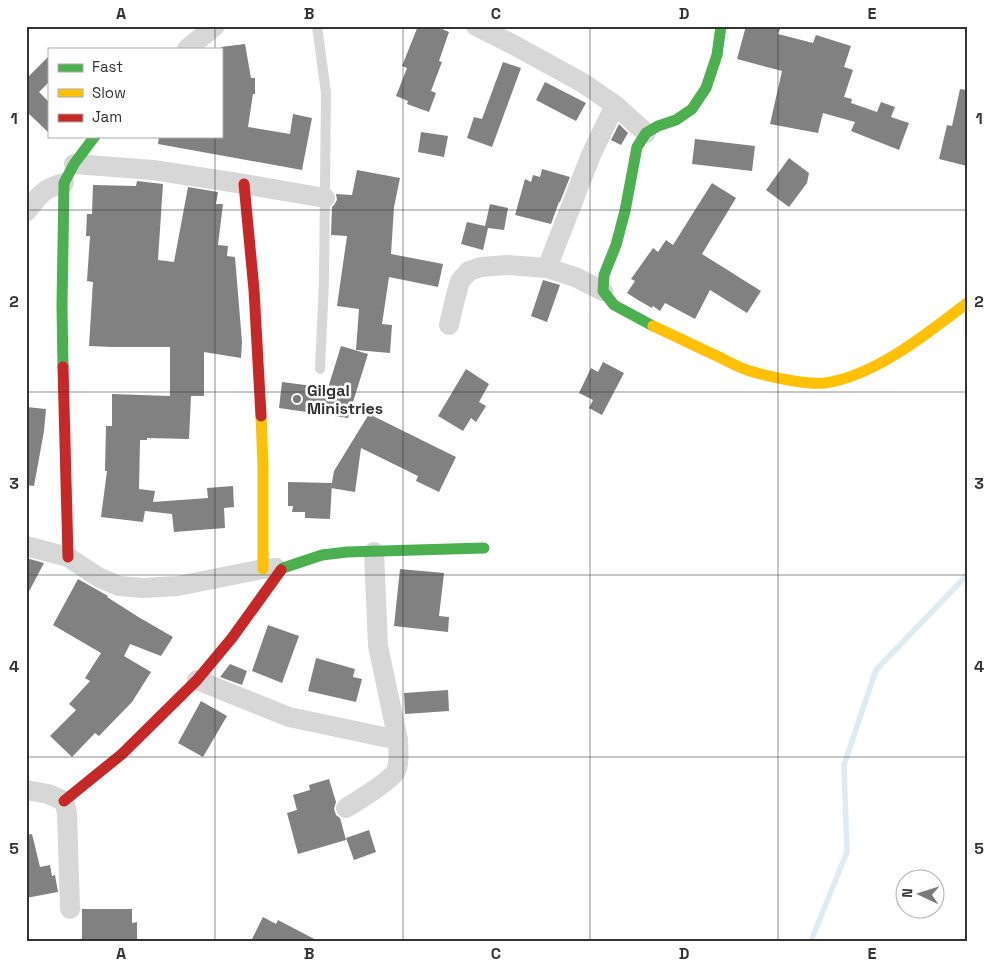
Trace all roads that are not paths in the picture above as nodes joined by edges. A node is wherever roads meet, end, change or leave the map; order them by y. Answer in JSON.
{"nodes":[{"id":1,"x":215,"y":26,"type":"edge"},
{"id":2,"x":317,"y":26,"type":"edge"},
{"id":3,"x":476,"y":26,"type":"edge"},
{"id":4,"x":721,"y":26,"type":"edge"},
{"id":5,"x":187,"y":48,"type":"edge"},
{"id":6,"x":615,"y":105,"type":"junction"},
{"id":7,"x":646,"y":133,"type":"junction"},
{"id":8,"x":94,"y":138,"type":"edge"},
{"id":9,"x":74,"y":164,"type":"junction"},
{"id":10,"x":64,"y":183,"type":"junction"},
{"id":11,"x":244,"y":184,"type":"junction"},
{"id":12,"x":325,"y":198,"type":"junction"},
{"id":13,"x":26,"y":212,"type":"edge"},
{"id":14,"x":547,"y":268,"type":"junction"},
{"id":15,"x":604,"y":291,"type":"junction"},
{"id":16,"x":967,"y":303,"type":"edge"},
{"id":17,"x":449,"y":325,"type":"dead end"},
{"id":18,"x":320,"y":369,"type":"dead end"},
{"id":19,"x":26,"y":546,"type":"edge"},
{"id":20,"x":484,"y":548,"type":"dead end"},
{"id":21,"x":374,"y":552,"type":"junction"},
{"id":22,"x":68,"y":557,"type":"junction"},
{"id":23,"x":283,"y":568,"type":"junction"},
{"id":24,"x":263,"y":569,"type":"junction"},
{"id":25,"x":197,"y":680,"type":"junction"},
{"id":26,"x":398,"y":740,"type":"junction"},
{"id":27,"x":26,"y":790,"type":"edge"},
{"id":28,"x":64,"y":801,"type":"junction"},
{"id":29,"x":346,"y":808,"type":"dead end"},
{"id":30,"x":70,"y":909,"type":"dead end"}],
"edges":[{"from":1,"to":5,"type":"street"},
{"from":2,"to":12,"type":"lane"},
{"from":3,"to":6,"type":"street"},
{"from":4,"to":7,"type":"street"},
{"from":6,"to":7,"type":"street"},
{"from":6,"to":14,"type":"street"},
{"from":7,"to":15,"type":"street"},
{"from":8,"to":9,"type":"street"},
{"from":9,"to":10,"type":"street"},
{"from":9,"to":11,"type":"street"},
{"from":10,"to":13,"type":"street"},
{"from":10,"to":22,"type":"street"},
{"from":11,"to":12,"type":"street"},
{"from":11,"to":24,"type":"street"},
{"from":12,"to":18,"type":"lane"},
{"from":14,"to":15,"type":"street"},
{"from":14,"to":17,"type":"street"},
{"from":15,"to":16,"type":"street"},
{"from":19,"to":22,"type":"street"},
{"from":20,"to":21,"type":"street"},
{"from":21,"to":23,"type":"street"},
{"from":21,"to":26,"type":"street"},
{"from":22,"to":24,"type":"street"},
{"from":23,"to":24,"type":"street"},
{"from":23,"to":25,"type":"street"},
{"from":25,"to":26,"type":"street"},
{"from":25,"to":28,"type":"street"},
{"from":26,"to":29,"type":"street"},
{"from":27,"to":28,"type":"street"},
{"from":28,"to":30,"type":"street"}]}
